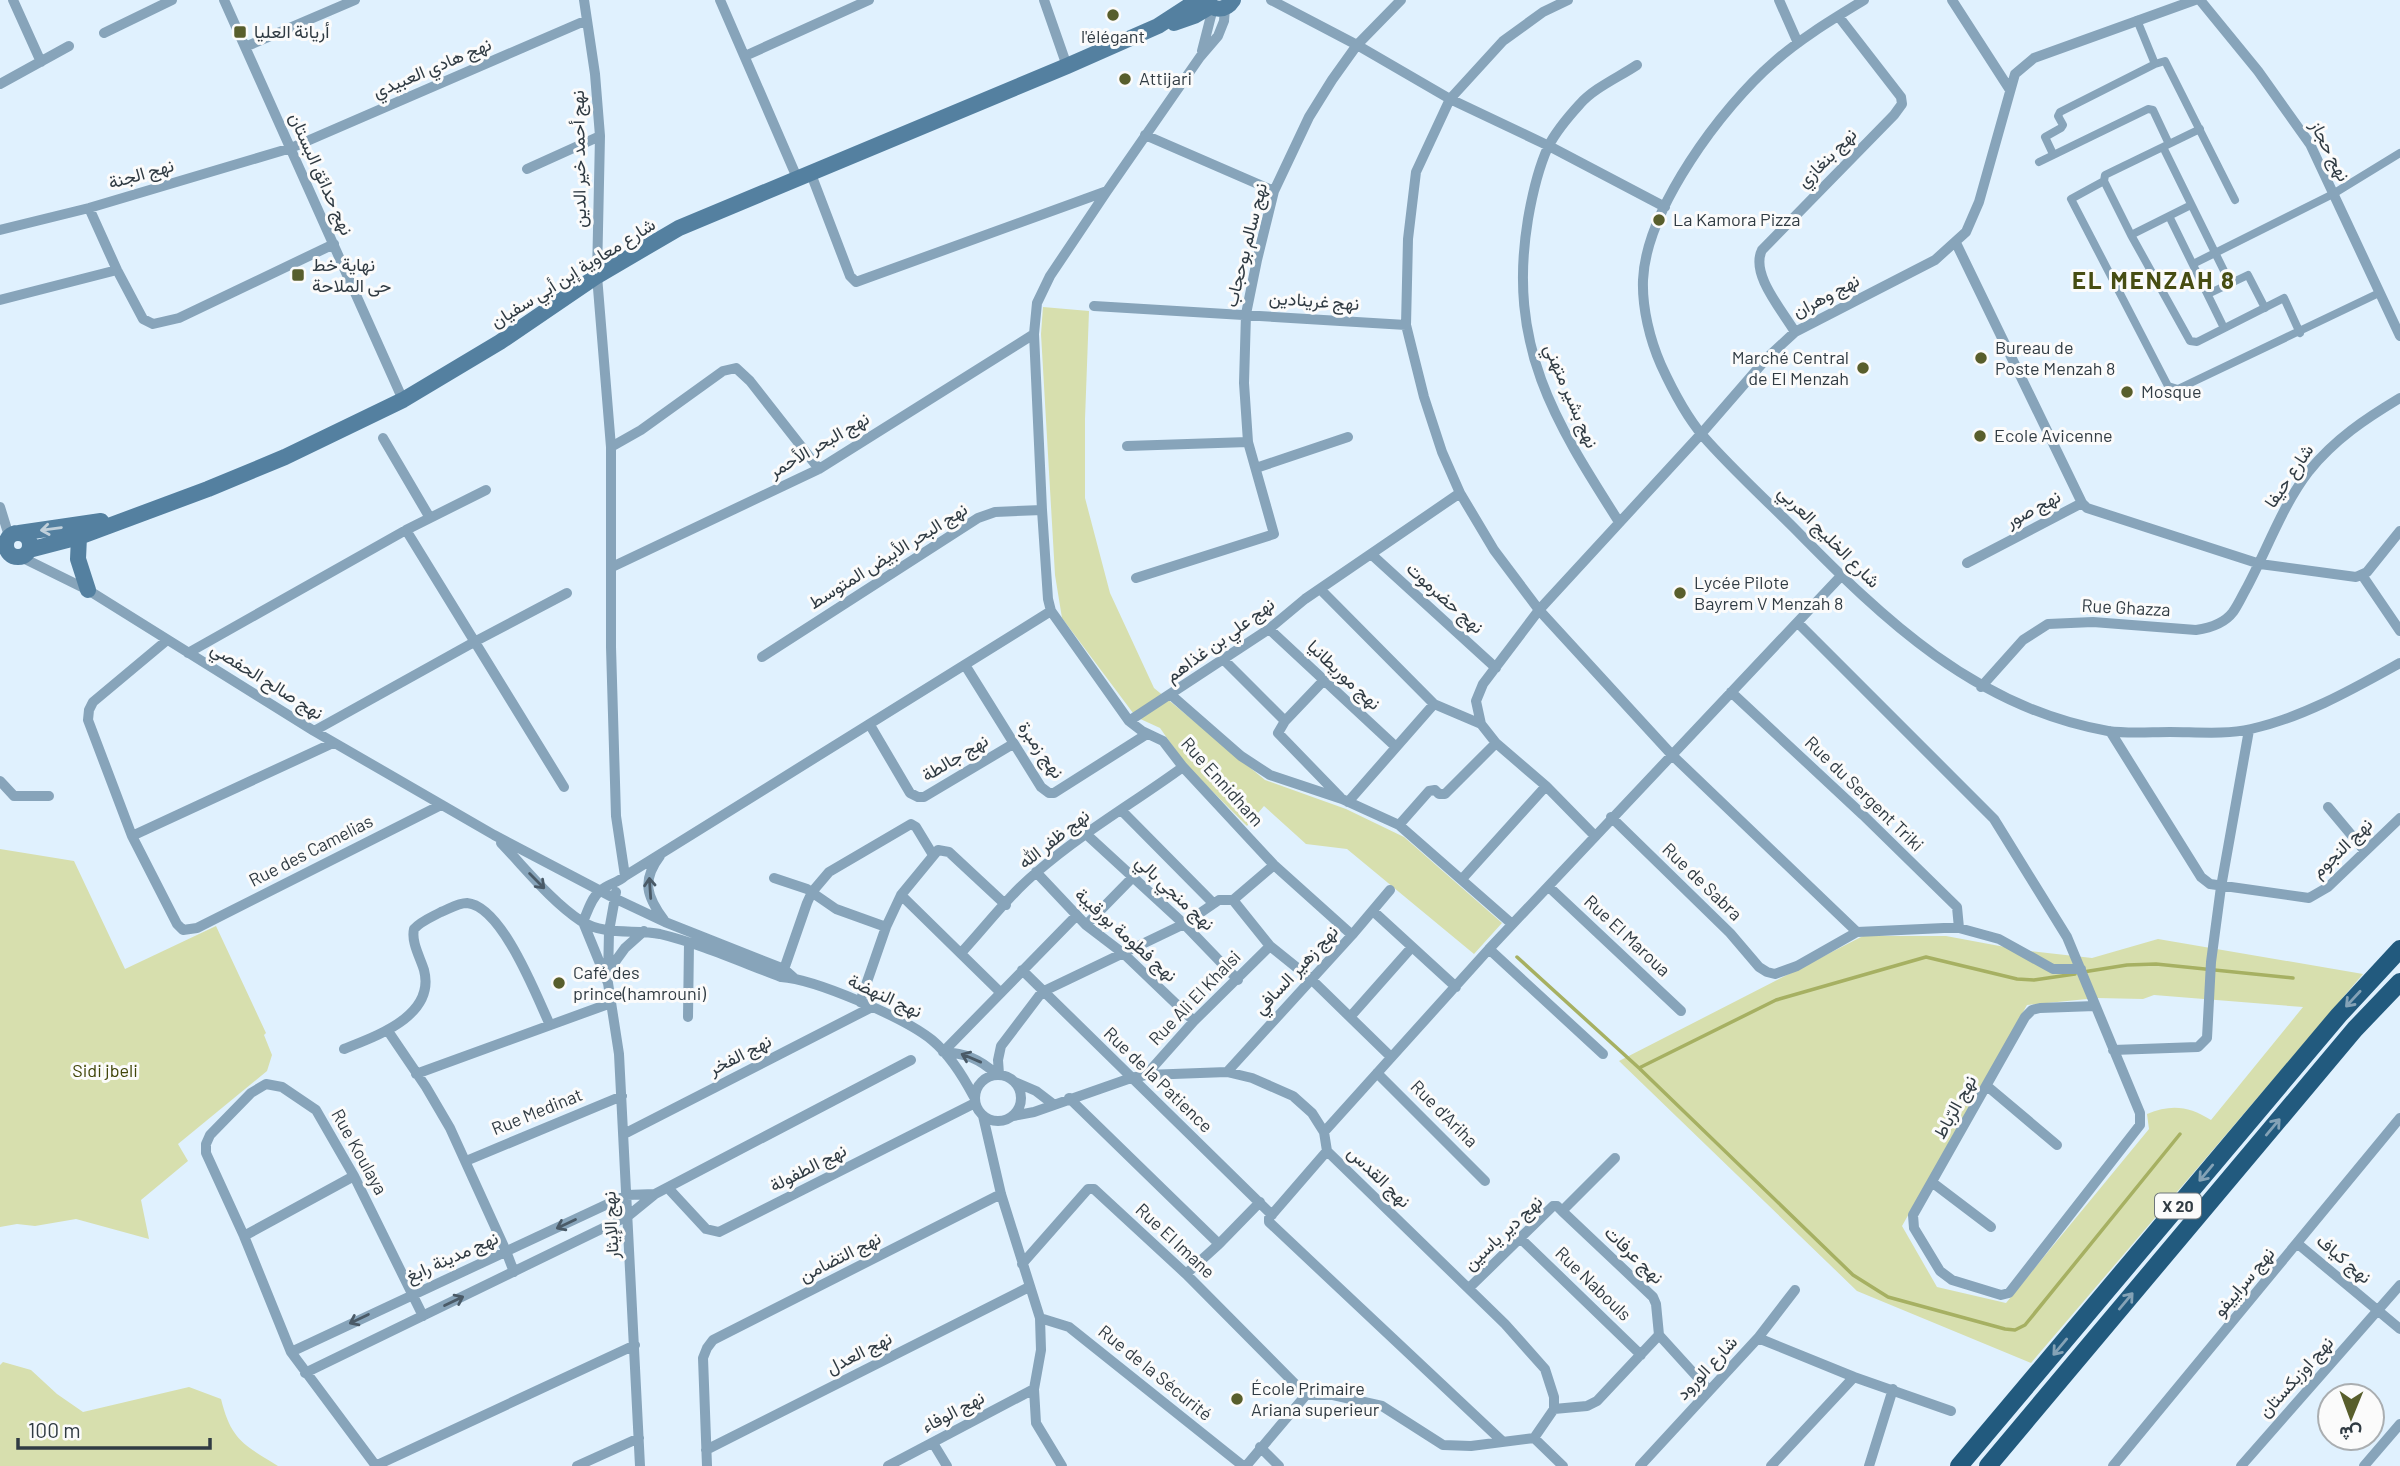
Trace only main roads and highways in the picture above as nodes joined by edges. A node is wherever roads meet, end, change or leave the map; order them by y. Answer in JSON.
{"nodes":[{"id":1,"x":1248,"y":0,"type":"edge"},
{"id":2,"x":1217,"y":4,"type":"edge"},
{"id":3,"x":131,"y":517,"type":"junction"},
{"id":4,"x":79,"y":537,"type":"junction"},
{"id":5,"x":12,"y":546,"type":"edge"},
{"id":6,"x":88,"y":590,"type":"road end"},
{"id":7,"x":2400,"y":949,"type":"edge"},
{"id":8,"x":2400,"y":982,"type":"edge"},
{"id":9,"x":1959,"y":1466,"type":"edge"},
{"id":10,"x":1987,"y":1466,"type":"edge"}],
"edges":[{"from":1,"to":2,"type":"main road","name":"شارع معاوية إبن أبي سفيان"},
{"from":2,"to":3,"type":"main road","name":"شارع معاوية إبن أبي سفيان"},
{"from":3,"to":4,"type":"main road","name":"شارع معاوية إبن أبي سفيان"},
{"from":3,"to":5,"type":"main road","name":"شارع معاوية إبن أبي سفيان","one_way":true},
{"from":4,"to":5,"type":"main road","name":"شارع معاوية إبن أبي سفيان"},
{"from":4,"to":6,"type":"main road"},
{"from":7,"to":9,"type":"highway","number":"X 20","one_way":true},
{"from":10,"to":8,"type":"highway","number":"X 20","one_way":true}]}
